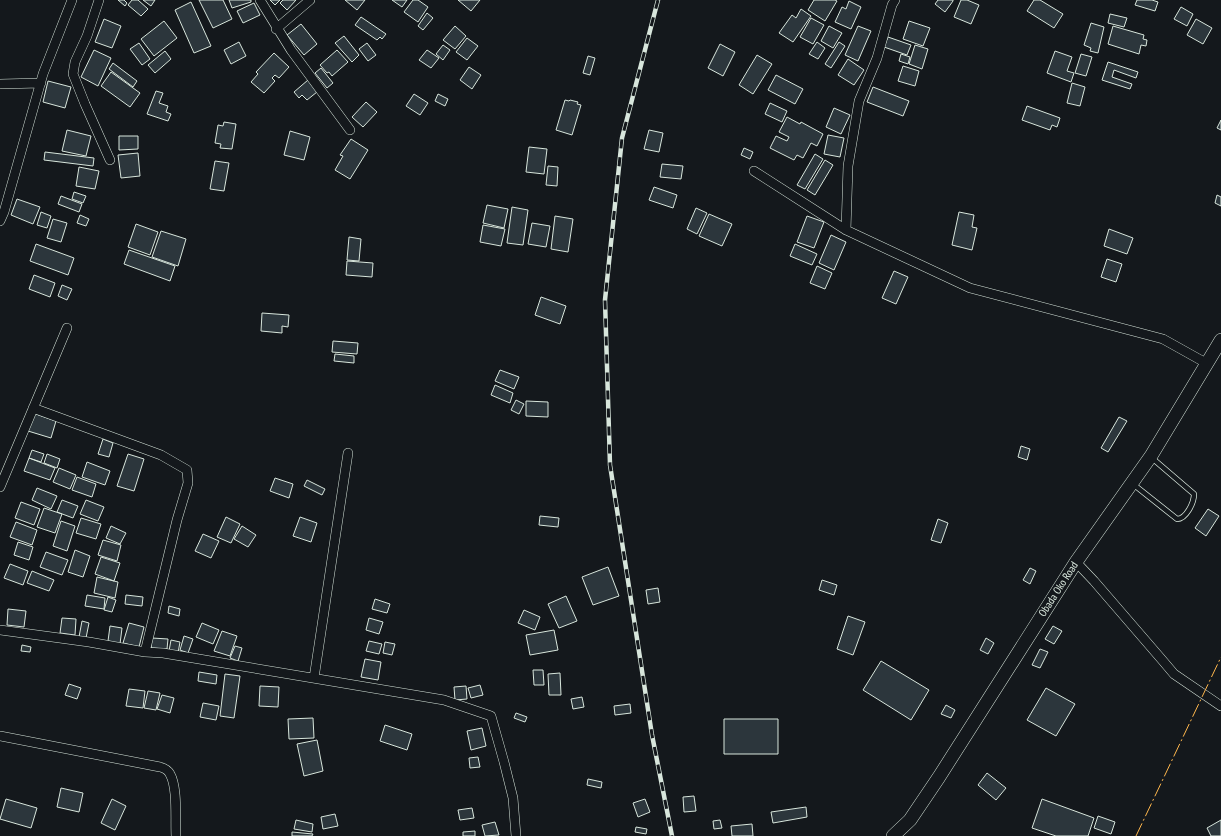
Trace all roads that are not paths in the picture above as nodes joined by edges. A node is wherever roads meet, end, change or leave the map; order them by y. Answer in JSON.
{"nodes":[{"id":1,"x":72,"y":0,"type":"edge"},
{"id":2,"x":99,"y":0,"type":"edge"},
{"id":3,"x":260,"y":0,"type":"edge"},
{"id":4,"x":310,"y":0,"type":"edge"},
{"id":5,"x":895,"y":0,"type":"edge"},
{"id":6,"x":276,"y":29,"type":"junction"},
{"id":7,"x":41,"y":83,"type":"junction"},
{"id":8,"x":0,"y":84,"type":"edge"},
{"id":9,"x":350,"y":130,"type":"dead end"},
{"id":10,"x":110,"y":160,"type":"dead end"},
{"id":11,"x":754,"y":171,"type":"dead end"},
{"id":12,"x":0,"y":221,"type":"edge"},
{"id":13,"x":846,"y":230,"type":"junction"},
{"id":14,"x":67,"y":328,"type":"dead end"},
{"id":15,"x":1221,"y":340,"type":"edge"},
{"id":16,"x":1206,"y":364,"type":"junction"},
{"id":17,"x":33,"y":408,"type":"junction"},
{"id":18,"x":348,"y":453,"type":"dead end"},
{"id":19,"x":1151,"y":456,"type":"junction"},
{"id":20,"x":1132,"y":484,"type":"junction"},
{"id":21,"x":0,"y":487,"type":"edge"},
{"id":22,"x":1076,"y":562,"type":"junction"},
{"id":23,"x":0,"y":630,"type":"edge"},
{"id":24,"x":145,"y":652,"type":"junction"},
{"id":25,"x":314,"y":678,"type":"junction"},
{"id":26,"x":1221,"y":706,"type":"edge"},
{"id":27,"x":0,"y":736,"type":"edge"},
{"id":28,"x":176,"y":836,"type":"edge"},
{"id":29,"x":516,"y":836,"type":"edge"},
{"id":30,"x":893,"y":836,"type":"edge"}],
"edges":[{"from":1,"to":7,"type":"street"},
{"from":2,"to":10,"type":"street"},
{"from":3,"to":6,"type":"street"},
{"from":4,"to":6,"type":"street"},
{"from":5,"to":13,"type":"street"},
{"from":6,"to":9,"type":"street"},
{"from":7,"to":8,"type":"street"},
{"from":7,"to":12,"type":"street"},
{"from":11,"to":13,"type":"street"},
{"from":13,"to":16,"type":"street"},
{"from":14,"to":17,"type":"street"},
{"from":15,"to":16,"type":"main road","name":"Obada Oko Road"},
{"from":16,"to":19,"type":"main road","name":"Obada Oko Road"},
{"from":17,"to":21,"type":"street"},
{"from":17,"to":24,"type":"street"},
{"from":18,"to":25,"type":"street"},
{"from":19,"to":20,"type":"main road","name":"Obada Oko Road"},
{"from":19,"to":20,"type":"lane"},
{"from":20,"to":22,"type":"main road","name":"Obada Oko Road"},
{"from":22,"to":26,"type":"street"},
{"from":22,"to":30,"type":"main road","name":"Obada Oko Road"},
{"from":23,"to":24,"type":"street"},
{"from":24,"to":25,"type":"street"},
{"from":25,"to":29,"type":"street"},
{"from":27,"to":28,"type":"street"}]}
